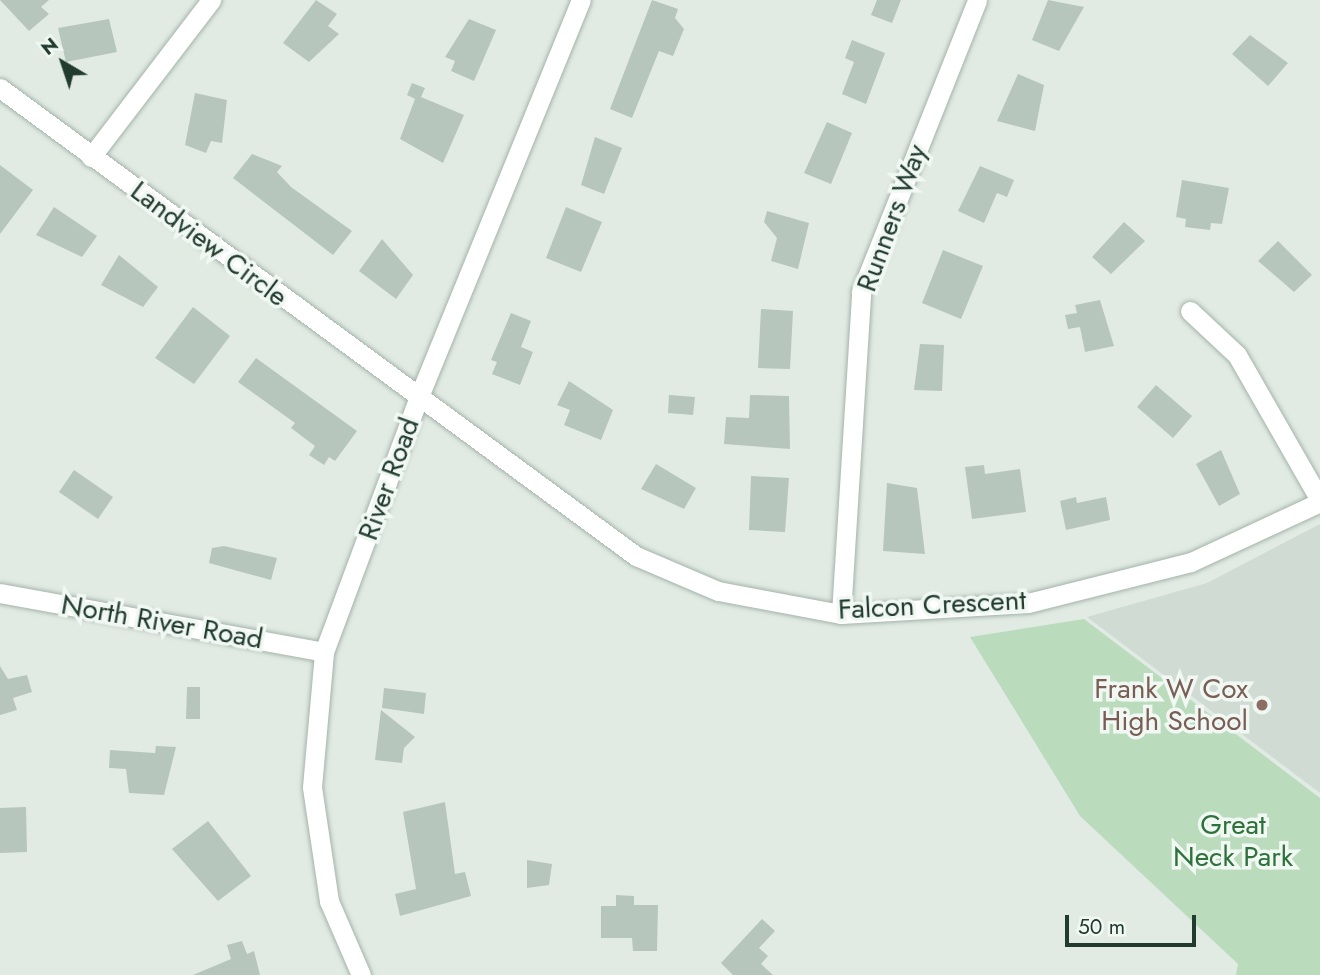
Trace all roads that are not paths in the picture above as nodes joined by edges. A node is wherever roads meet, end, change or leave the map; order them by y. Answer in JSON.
{"nodes":[{"id":1,"x":211,"y":0,"type":"edge"},
{"id":2,"x":581,"y":0,"type":"edge"},
{"id":3,"x":977,"y":0,"type":"edge"},
{"id":4,"x":0,"y":88,"type":"edge"},
{"id":5,"x":91,"y":156,"type":"junction"},
{"id":6,"x":1190,"y":312,"type":"dead end"},
{"id":7,"x":418,"y":399,"type":"junction"},
{"id":8,"x":1320,"y":501,"type":"edge"},
{"id":9,"x":0,"y":593,"type":"edge"},
{"id":10,"x":841,"y":614,"type":"junction"},
{"id":11,"x":324,"y":652,"type":"junction"},
{"id":12,"x":362,"y":975,"type":"edge"}],
"edges":[{"from":1,"to":5,"type":"street"},
{"from":2,"to":7,"type":"street","name":"River Road"},
{"from":3,"to":10,"type":"street","name":"Runners Way"},
{"from":4,"to":5,"type":"street","name":"Landview Circle"},
{"from":5,"to":7,"type":"street","name":"Landview Circle"},
{"from":6,"to":8,"type":"street"},
{"from":7,"to":10,"type":"street","name":"Falcon Crescent"},
{"from":7,"to":11,"type":"street","name":"River Road"},
{"from":8,"to":10,"type":"street","name":"Falcon Crescent"},
{"from":9,"to":11,"type":"street","name":"North River Road"},
{"from":11,"to":12,"type":"street","name":"River Road"}]}
